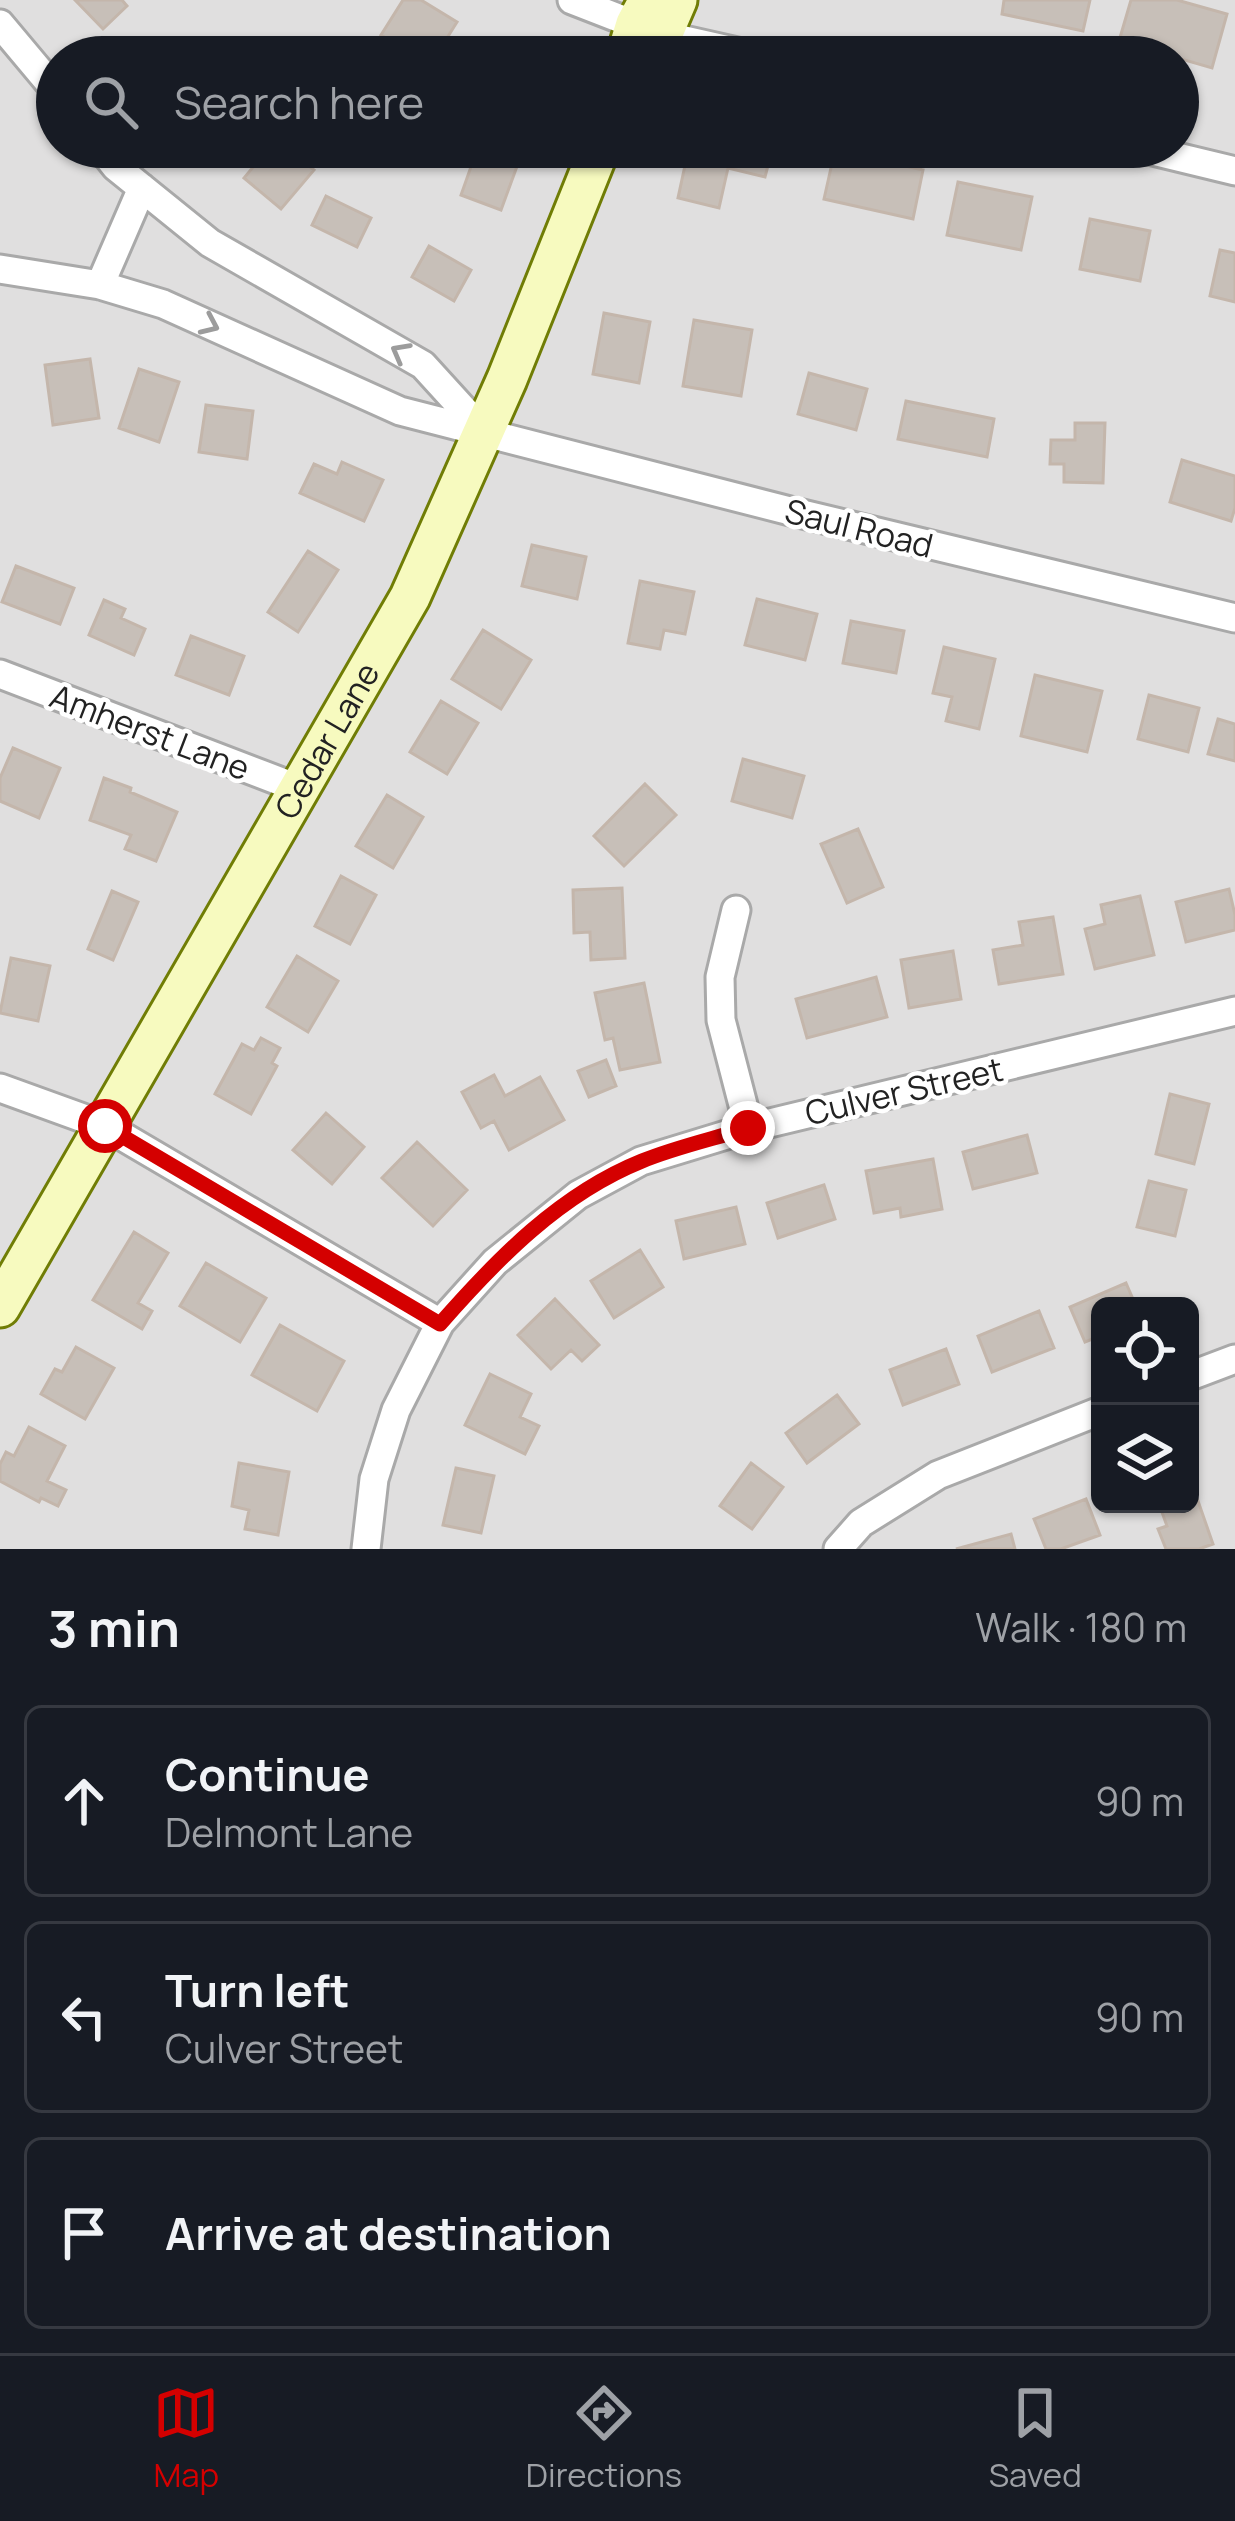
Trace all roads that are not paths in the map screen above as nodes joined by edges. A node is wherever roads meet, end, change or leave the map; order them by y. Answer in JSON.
{"nodes":[{"id":1,"x":572,"y":0,"type":"edge"},
{"id":2,"x":0,"y":23,"type":"edge"},
{"id":3,"x":650,"y":29,"type":"edge"},
{"id":4,"x":36,"y":67,"type":"edge"},
{"id":5,"x":1199,"y":162,"type":"edge"},
{"id":6,"x":117,"y":168,"type":"edge"},
{"id":7,"x":591,"y":168,"type":"edge"},
{"id":8,"x":1235,"y":171,"type":"edge"},
{"id":9,"x":142,"y":188,"type":"junction"},
{"id":10,"x":0,"y":268,"type":"edge"},
{"id":11,"x":100,"y":285,"type":"junction"},
{"id":12,"x":484,"y":432,"type":"junction"},
{"id":13,"x":1235,"y":618,"type":"edge"},
{"id":14,"x":0,"y":674,"type":"edge"},
{"id":15,"x":300,"y":789,"type":"junction"},
{"id":16,"x":736,"y":910,"type":"dead end"},
{"id":17,"x":1235,"y":1011,"type":"edge"},
{"id":18,"x":0,"y":1088,"type":"edge"},
{"id":19,"x":105,"y":1126,"type":"junction"},
{"id":20,"x":748,"y":1128,"type":"junction"},
{"id":21,"x":0,"y":1307,"type":"edge"},
{"id":22,"x":440,"y":1324,"type":"junction"},
{"id":23,"x":1235,"y":1359,"type":"edge"},
{"id":24,"x":1199,"y":1373,"type":"edge"},
{"id":25,"x":1091,"y":1416,"type":"edge"},
{"id":26,"x":366,"y":1549,"type":"edge"},
{"id":27,"x":838,"y":1549,"type":"edge"}],
"edges":[{"from":1,"to":3,"type":"street"},
{"from":2,"to":4,"type":"street"},
{"from":5,"to":8,"type":"street"},
{"from":6,"to":9,"type":"street"},
{"from":7,"to":12,"type":"street","name":"Cedar Lane"},
{"from":9,"to":11,"type":"street"},
{"from":12,"to":9,"type":"street","one_way":true},
{"from":10,"to":11,"type":"street","name":"Saul Road"},
{"from":11,"to":12,"type":"street","name":"Saul Road","one_way":true},
{"from":12,"to":13,"type":"street","name":"Saul Road"},
{"from":12,"to":15,"type":"street","name":"Cedar Lane"},
{"from":14,"to":15,"type":"street","name":"Amherst Lane"},
{"from":15,"to":19,"type":"street","name":"Cedar Lane"},
{"from":16,"to":20,"type":"street"},
{"from":17,"to":20,"type":"street","name":"Culver Street"},
{"from":18,"to":19,"type":"street"},
{"from":19,"to":21,"type":"street","name":"Cedar Lane"},
{"from":19,"to":22,"type":"street"},
{"from":20,"to":22,"type":"street","name":"Culver Street"},
{"from":22,"to":26,"type":"street","name":"Culver Street"},
{"from":23,"to":24,"type":"street"},
{"from":25,"to":27,"type":"street"}]}
